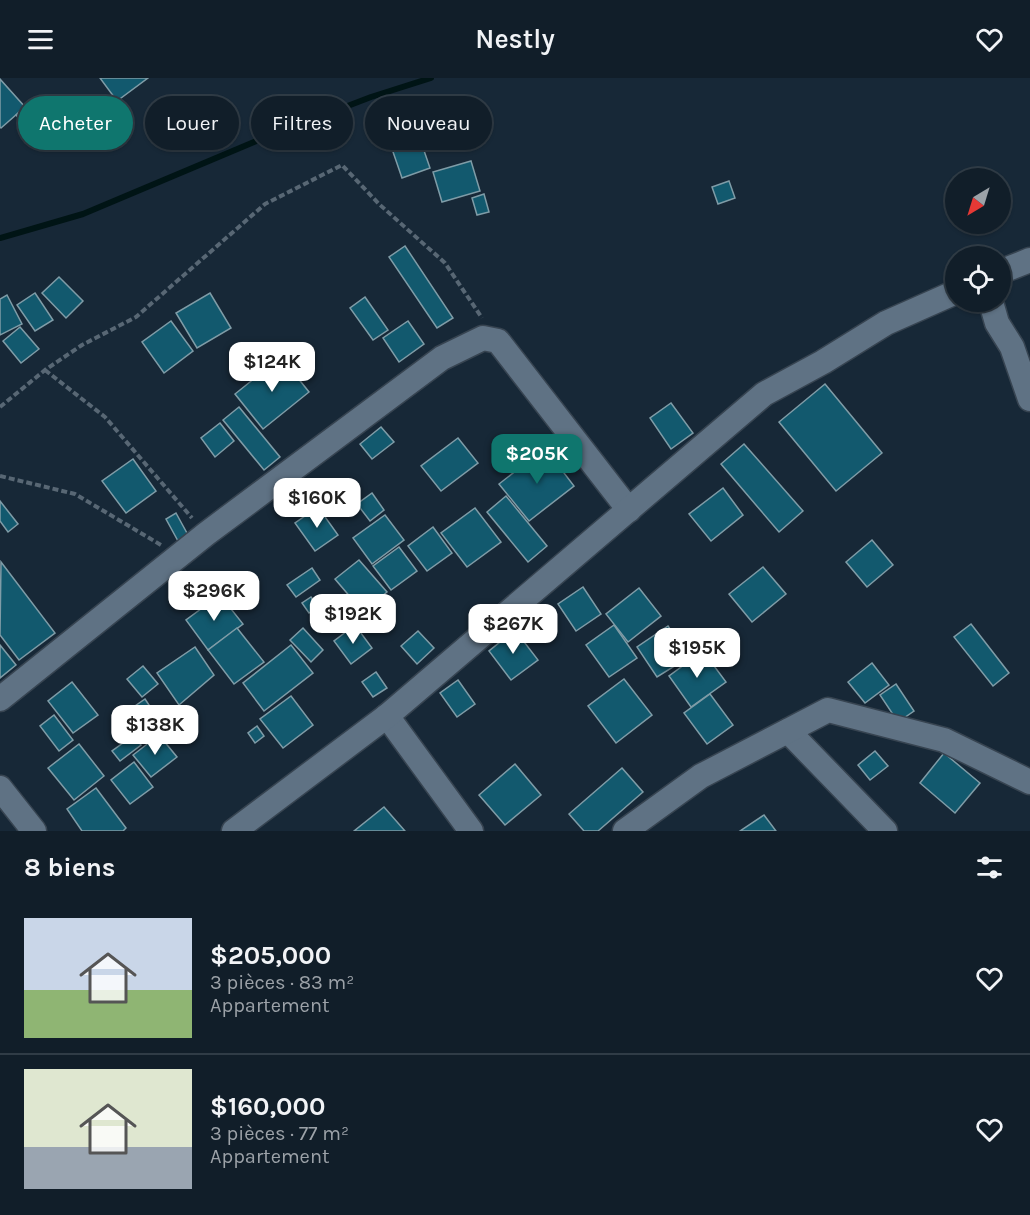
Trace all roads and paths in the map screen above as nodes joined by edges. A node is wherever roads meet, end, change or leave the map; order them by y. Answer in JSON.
{"nodes":[{"id":1,"x":1030,"y":260,"type":"edge"},
{"id":2,"x":1011,"y":268,"type":"edge"},
{"id":3,"x":945,"y":297,"type":"edge"},
{"id":4,"x":994,"y":312,"type":"edge"},
{"id":5,"x":498,"y":341,"type":"junction"},
{"id":6,"x":45,"y":370,"type":"junction"},
{"id":7,"x":1030,"y":399,"type":"edge"},
{"id":8,"x":0,"y":407,"type":"edge"},
{"id":9,"x":0,"y":476,"type":"edge"},
{"id":10,"x":629,"y":510,"type":"junction"},
{"id":11,"x":206,"y":534,"type":"junction"},
{"id":12,"x":180,"y":555,"type":"junction"},
{"id":13,"x":0,"y":699,"type":"edge"},
{"id":14,"x":387,"y":716,"type":"junction"},
{"id":15,"x":788,"y":731,"type":"junction"},
{"id":16,"x":1030,"y":782,"type":"edge"},
{"id":17,"x":0,"y":788,"type":"edge"},
{"id":18,"x":34,"y":831,"type":"edge"},
{"id":19,"x":234,"y":831,"type":"edge"},
{"id":20,"x":471,"y":831,"type":"edge"},
{"id":21,"x":625,"y":831,"type":"edge"},
{"id":22,"x":885,"y":831,"type":"edge"}],
"edges":[{"from":1,"to":2,"type":"street"},
{"from":3,"to":10,"type":"street"},
{"from":4,"to":7,"type":"street"},
{"from":5,"to":6,"type":"path"},
{"from":5,"to":10,"type":"street"},
{"from":5,"to":11,"type":"street"},
{"from":6,"to":8,"type":"path"},
{"from":6,"to":11,"type":"path"},
{"from":9,"to":12,"type":"path"},
{"from":10,"to":14,"type":"street"},
{"from":11,"to":12,"type":"street"},
{"from":12,"to":13,"type":"street"},
{"from":14,"to":19,"type":"street"},
{"from":14,"to":20,"type":"street"},
{"from":15,"to":16,"type":"street"},
{"from":15,"to":21,"type":"street"},
{"from":15,"to":22,"type":"street"},
{"from":17,"to":18,"type":"street"}]}
